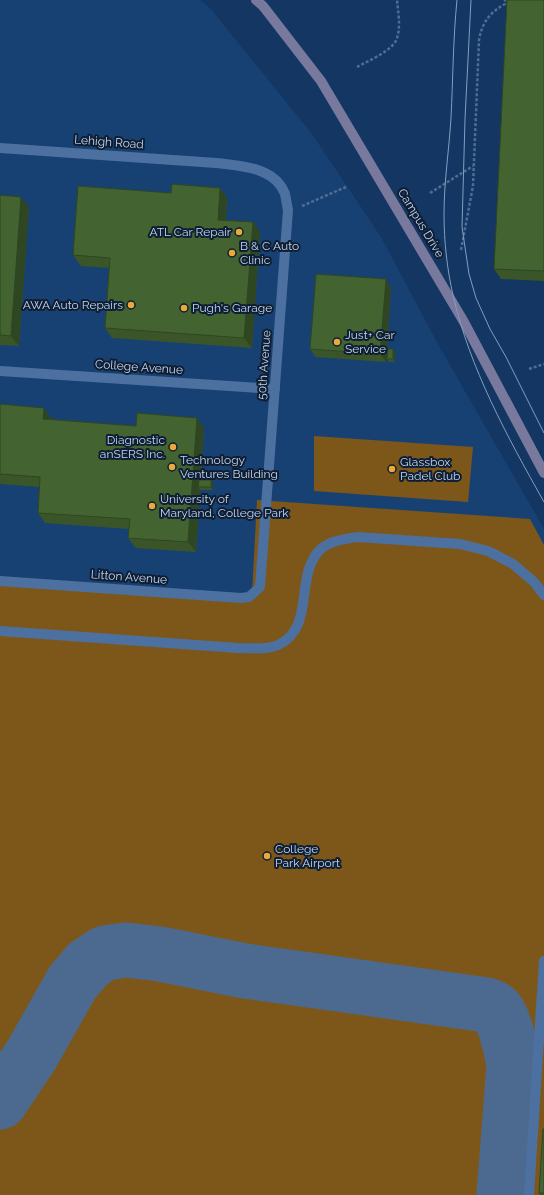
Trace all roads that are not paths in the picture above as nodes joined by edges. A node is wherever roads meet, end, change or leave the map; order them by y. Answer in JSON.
{"nodes":[{"id":1,"x":256,"y":0,"type":"edge"},
{"id":2,"x":0,"y":148,"type":"edge"},
{"id":3,"x":216,"y":163,"type":"joint"},
{"id":4,"x":0,"y":371,"type":"edge"},
{"id":5,"x":275,"y":389,"type":"junction"},
{"id":6,"x":544,"y":473,"type":"edge"},
{"id":7,"x":0,"y":581,"type":"edge"},
{"id":8,"x":256,"y":592,"type":"joint"},
{"id":9,"x":544,"y":596,"type":"edge"},
{"id":10,"x":0,"y":631,"type":"edge"},
{"id":11,"x":544,"y":962,"type":"edge"},
{"id":12,"x":529,"y":1195,"type":"edge"}],
"edges":[{"from":1,"to":6,"type":"main road","name":"Campus Drive"},
{"from":2,"to":3,"type":"street","name":"Lehigh Road"},
{"from":3,"to":5,"type":"street","name":"50th Avenue"},
{"from":4,"to":5,"type":"street","name":"College Avenue"},
{"from":5,"to":8,"type":"street","name":"50th Avenue"},
{"from":7,"to":8,"type":"street","name":"Litton Avenue"},
{"from":9,"to":10,"type":"street"},
{"from":11,"to":12,"type":"street"}]}
